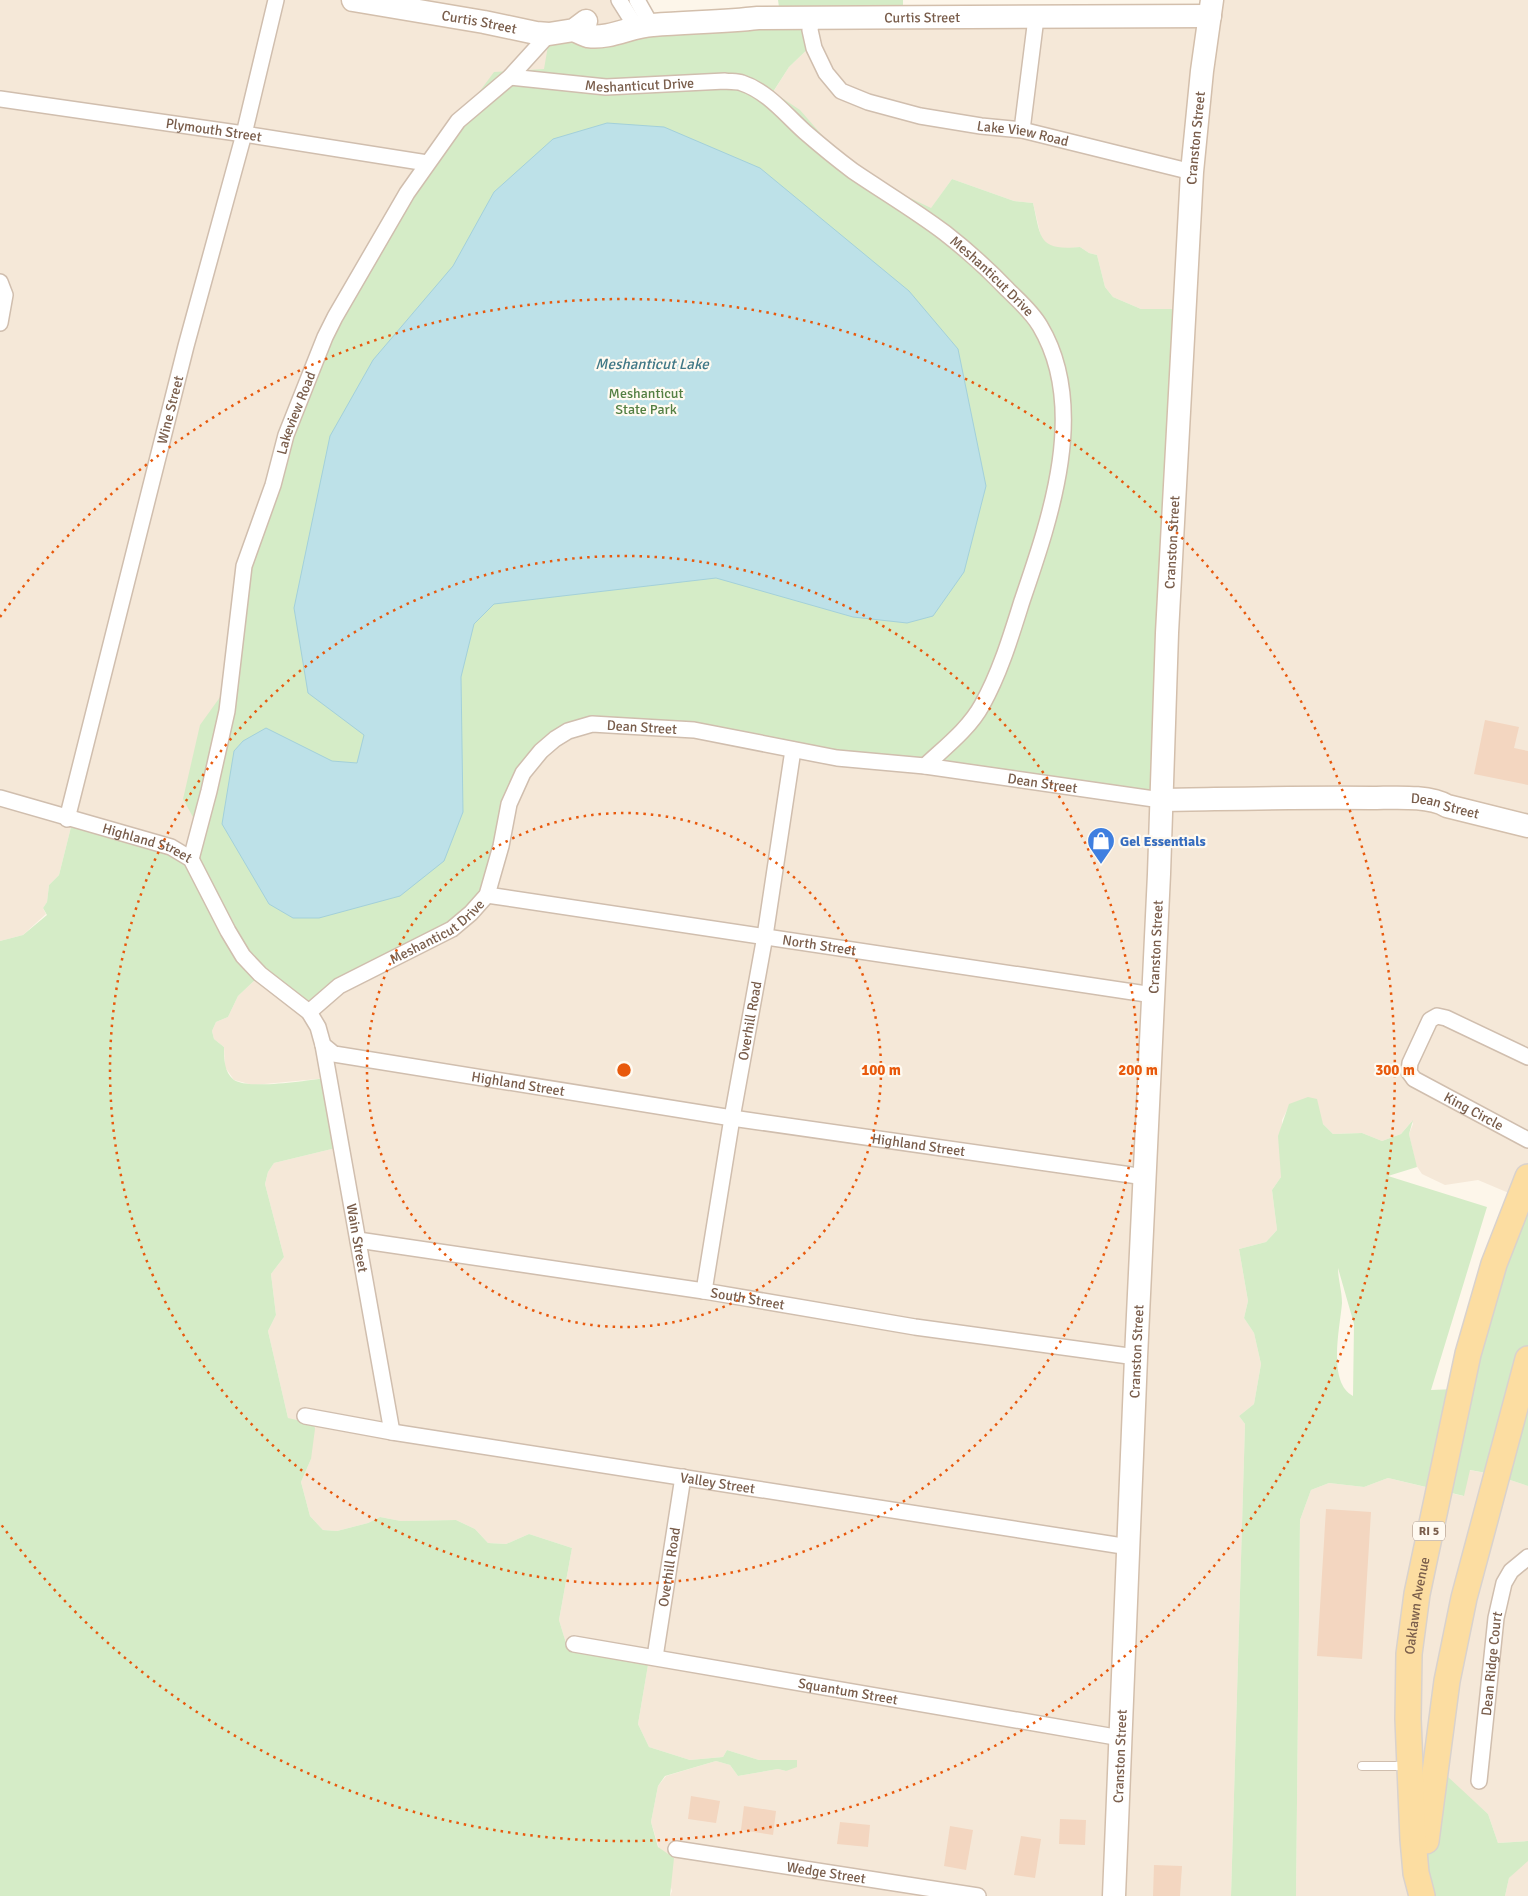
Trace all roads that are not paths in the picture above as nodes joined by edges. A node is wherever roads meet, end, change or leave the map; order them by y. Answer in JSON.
{"nodes":[{"id":1,"x":276,"y":0,"type":"edge"},
{"id":2,"x":353,"y":0,"type":"edge"},
{"id":3,"x":620,"y":0,"type":"edge"},
{"id":4,"x":637,"y":0,"type":"edge"},
{"id":5,"x":1211,"y":8,"type":"edge"},
{"id":6,"x":812,"y":18,"type":"junction"},
{"id":7,"x":1036,"y":18,"type":"junction"},
{"id":8,"x":644,"y":26,"type":"junction"},
{"id":9,"x":549,"y":34,"type":"junction"},
{"id":10,"x":510,"y":77,"type":"junction"},
{"id":11,"x":0,"y":99,"type":"edge"},
{"id":12,"x":1022,"y":130,"type":"junction"},
{"id":13,"x":244,"y":134,"type":"junction"},
{"id":14,"x":427,"y":163,"type":"junction"},
{"id":15,"x":1192,"y":172,"type":"junction"},
{"id":16,"x":1,"y":283,"type":"edge"},
{"id":17,"x":0,"y":323,"type":"edge"},
{"id":18,"x":559,"y":736,"type":"joint"},
{"id":19,"x":793,"y":750,"type":"junction"},
{"id":20,"x":925,"y":766,"type":"junction"},
{"id":21,"x":0,"y":798,"type":"edge"},
{"id":22,"x":1162,"y":800,"type":"junction"},
{"id":23,"x":67,"y":819,"type":"junction"},
{"id":24,"x":1528,"y":826,"type":"edge"},
{"id":25,"x":191,"y":859,"type":"junction"},
{"id":26,"x":487,"y":895,"type":"junction"},
{"id":27,"x":765,"y":936,"type":"junction"},
{"id":28,"x":1153,"y":995,"type":"junction"},
{"id":29,"x":309,"y":1012,"type":"junction"},
{"id":30,"x":324,"y":1045,"type":"junction"},
{"id":31,"x":1528,"y":1057,"type":"edge"},
{"id":32,"x":732,"y":1118,"type":"junction"},
{"id":33,"x":1528,"y":1140,"type":"edge"},
{"id":34,"x":1145,"y":1177,"type":"junction"},
{"id":35,"x":1528,"y":1177,"type":"edge"},
{"id":36,"x":358,"y":1240,"type":"junction"},
{"id":37,"x":704,"y":1291,"type":"junction"},
{"id":38,"x":1136,"y":1357,"type":"junction"},
{"id":39,"x":1528,"y":1359,"type":"edge"},
{"id":40,"x":305,"y":1416,"type":"dead end"},
{"id":41,"x":392,"y":1432,"type":"junction"},
{"id":42,"x":683,"y":1477,"type":"junction"},
{"id":43,"x":1129,"y":1548,"type":"junction"},
{"id":44,"x":1528,"y":1557,"type":"edge"},
{"id":45,"x":574,"y":1644,"type":"dead end"},
{"id":46,"x":655,"y":1657,"type":"junction"},
{"id":47,"x":1121,"y":1738,"type":"junction"},
{"id":48,"x":1362,"y":1766,"type":"dead end"},
{"id":49,"x":1411,"y":1766,"type":"junction"},
{"id":50,"x":1479,"y":1781,"type":"dead end"},
{"id":51,"x":676,"y":1849,"type":"dead end"},
{"id":52,"x":978,"y":1896,"type":"edge"},
{"id":53,"x":1114,"y":1896,"type":"edge"},
{"id":54,"x":1423,"y":1896,"type":"edge"}],
"edges":[{"from":1,"to":13,"type":"street","name":"Wine Street"},
{"from":2,"to":9,"type":"street","name":"Curtis Street"},
{"from":3,"to":8,"type":"street"},
{"from":4,"to":8,"type":"street"},
{"from":5,"to":7,"type":"street","name":"Curtis Street"},
{"from":5,"to":15,"type":"street","name":"Cranston Street"},
{"from":6,"to":7,"type":"street","name":"Curtis Street"},
{"from":6,"to":8,"type":"street","name":"Curtis Street"},
{"from":6,"to":12,"type":"street","name":"Lake View Road"},
{"from":7,"to":12,"type":"street"},
{"from":8,"to":9,"type":"street","name":"Curtis Street"},
{"from":9,"to":10,"type":"street","name":"Lakeview Road"},
{"from":10,"to":14,"type":"street","name":"Lakeview Road"},
{"from":10,"to":20,"type":"street","name":"Meshanticut Drive"},
{"from":11,"to":13,"type":"street","name":"Plymouth Street"},
{"from":12,"to":15,"type":"street","name":"Lake View Road"},
{"from":13,"to":14,"type":"street","name":"Plymouth Street"},
{"from":13,"to":23,"type":"street","name":"Wine Street"},
{"from":14,"to":25,"type":"street","name":"Lakeview Road"},
{"from":15,"to":22,"type":"street","name":"Cranston Street"},
{"from":16,"to":17,"type":"street"},
{"from":18,"to":19,"type":"street","name":"Dean Street"},
{"from":18,"to":26,"type":"street","name":"Meshanticut Drive"},
{"from":19,"to":20,"type":"street","name":"Dean Street"},
{"from":19,"to":27,"type":"street","name":"Overhill Road"},
{"from":20,"to":22,"type":"street","name":"Dean Street"},
{"from":21,"to":23,"type":"street","name":"Highland Street"},
{"from":22,"to":24,"type":"street","name":"Dean Street"},
{"from":22,"to":28,"type":"street","name":"Cranston Street"},
{"from":23,"to":25,"type":"street","name":"Highland Street"},
{"from":25,"to":29,"type":"street","name":"Highland Street"},
{"from":26,"to":27,"type":"street","name":"North Street"},
{"from":26,"to":29,"type":"street","name":"Meshanticut Drive"},
{"from":27,"to":28,"type":"street","name":"North Street"},
{"from":27,"to":32,"type":"street","name":"Overhill Road"},
{"from":28,"to":34,"type":"street","name":"Cranston Street"},
{"from":29,"to":30,"type":"street","name":"Highland Street"},
{"from":30,"to":32,"type":"street","name":"Highland Street"},
{"from":30,"to":36,"type":"street","name":"Wain Street"},
{"from":31,"to":33,"type":"street","name":"King Circle"},
{"from":32,"to":34,"type":"street","name":"Highland Street"},
{"from":32,"to":37,"type":"street","name":"Overhill Road"},
{"from":34,"to":38,"type":"street","name":"Cranston Street"},
{"from":35,"to":49,"type":"main road","name":"Oaklawn Avenue","number":"RI 5"},
{"from":36,"to":37,"type":"street","name":"South Street"},
{"from":36,"to":41,"type":"street","name":"Wain Street"},
{"from":37,"to":38,"type":"street","name":"South Street"},
{"from":38,"to":43,"type":"street","name":"Cranston Street"},
{"from":39,"to":54,"type":"main road","name":"Oaklawn Avenue","number":"RI 5"},
{"from":40,"to":41,"type":"street","name":"Valley Street"},
{"from":41,"to":42,"type":"street","name":"Valley Street"},
{"from":42,"to":43,"type":"street","name":"Valley Street"},
{"from":42,"to":46,"type":"street","name":"Overhill Road"},
{"from":43,"to":47,"type":"street","name":"Cranston Street"},
{"from":44,"to":50,"type":"street","name":"Dean Ridge Court"},
{"from":45,"to":46,"type":"street","name":"Squantum Street"},
{"from":46,"to":47,"type":"street","name":"Squantum Street"},
{"from":47,"to":53,"type":"street","name":"Cranston Street"},
{"from":48,"to":49,"type":"lane"},
{"from":49,"to":54,"type":"main road","name":"Oaklawn Avenue","number":"RI 5"},
{"from":51,"to":52,"type":"street","name":"Wedge Street"}]}
